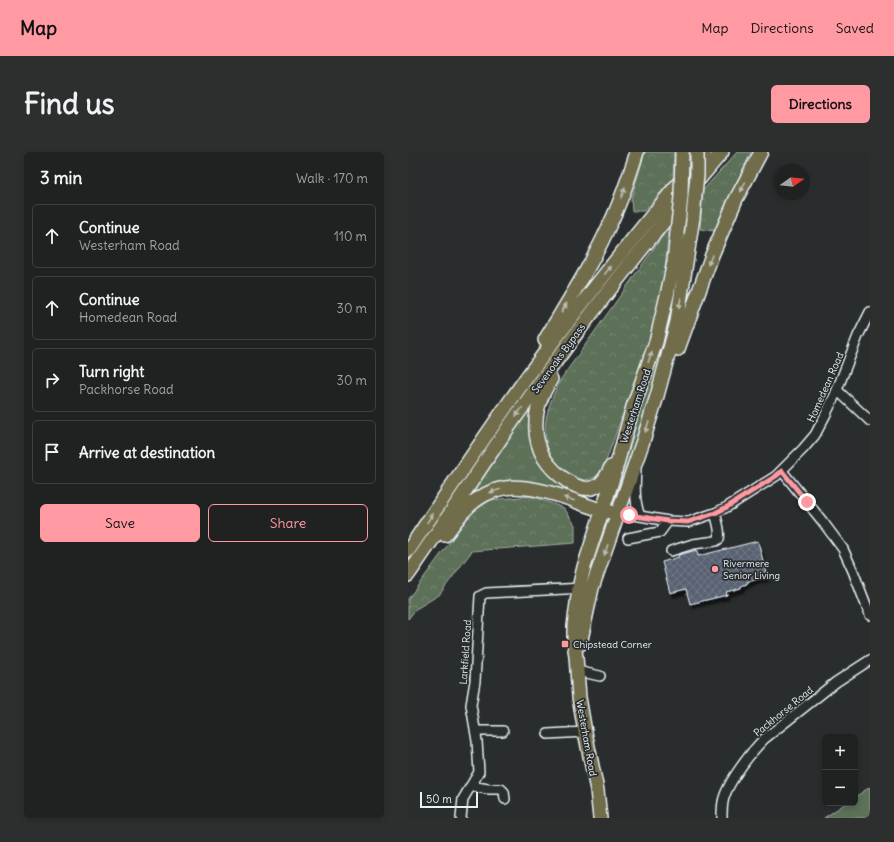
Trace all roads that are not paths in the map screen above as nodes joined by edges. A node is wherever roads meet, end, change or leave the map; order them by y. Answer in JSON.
{"nodes":[{"id":1,"x":637,"y":152,"type":"edge"},
{"id":2,"x":682,"y":152,"type":"edge"},
{"id":3,"x":697,"y":152,"type":"edge"},
{"id":4,"x":705,"y":152,"type":"edge"},
{"id":5,"x":722,"y":152,"type":"edge"},
{"id":6,"x":761,"y":152,"type":"edge"},
{"id":7,"x":609,"y":290,"type":"junction"},
{"id":8,"x":870,"y":312,"type":"edge"},
{"id":9,"x":837,"y":390,"type":"junction"},
{"id":10,"x":657,"y":396,"type":"junction"},
{"id":11,"x":509,"y":402,"type":"junction"},
{"id":12,"x":870,"y":421,"type":"edge"},
{"id":13,"x":621,"y":447,"type":"junction"},
{"id":14,"x":637,"y":458,"type":"junction"},
{"id":15,"x":782,"y":471,"type":"junction"},
{"id":16,"x":603,"y":511,"type":"junction"},
{"id":17,"x":618,"y":513,"type":"junction"},
{"id":18,"x":715,"y":513,"type":"junction"},
{"id":19,"x":640,"y":516,"type":"junction"},
{"id":20,"x":668,"y":521,"type":"junction"},
{"id":21,"x":628,"y":538,"type":"dead end"},
{"id":22,"x":408,"y":551,"type":"edge"},
{"id":23,"x":671,"y":551,"type":"dead end"},
{"id":24,"x":408,"y":575,"type":"edge"},
{"id":25,"x":408,"y":582,"type":"edge"},
{"id":26,"x":586,"y":588,"type":"junction"},
{"id":27,"x":870,"y":615,"type":"edge"},
{"id":28,"x":870,"y":660,"type":"edge"},
{"id":29,"x":577,"y":671,"type":"junction"},
{"id":30,"x":600,"y":676,"type":"dead end"},
{"id":31,"x":476,"y":731,"type":"junction"},
{"id":32,"x":503,"y":731,"type":"dead end"},
{"id":33,"x":585,"y":732,"type":"junction"},
{"id":34,"x":548,"y":734,"type":"dead end"},
{"id":35,"x":470,"y":786,"type":"junction"},
{"id":36,"x":505,"y":799,"type":"dead end"},
{"id":37,"x":461,"y":818,"type":"edge"},
{"id":38,"x":600,"y":818,"type":"edge"},
{"id":39,"x":722,"y":818,"type":"edge"}],
"edges":[{"from":11,"to":1,"type":"highway","one_way":true},
{"from":13,"to":2,"type":"highway","name":"Westerham Road","one_way":true,"bridge":true},
{"from":3,"to":10,"type":"highway","name":"Westerham Road","one_way":true,"bridge":true},
{"from":11,"to":4,"type":"highway","name":"Sevenoaks Bypass","one_way":true},
{"from":5,"to":7,"type":"highway","name":"Sevenoaks Bypass"},
{"from":6,"to":10,"type":"highway","one_way":true},
{"from":7,"to":13,"type":"highway"},
{"from":7,"to":24,"type":"highway","name":"Sevenoaks Bypass","one_way":true},
{"from":8,"to":9,"type":"street","name":"Homedean Road"},
{"from":9,"to":12,"type":"street"},
{"from":9,"to":15,"type":"street","name":"Homedean Road"},
{"from":10,"to":14,"type":"highway","name":"Westerham Road","one_way":true},
{"from":22,"to":11,"type":"highway","name":"Sevenoaks Bypass","one_way":true},
{"from":13,"to":16,"type":"highway","name":"Westerham Road"},
{"from":14,"to":17,"type":"highway","name":"Westerham Road"},
{"from":14,"to":19,"type":"street"},
{"from":15,"to":18,"type":"street","name":"Homedean Road"},
{"from":15,"to":27,"type":"street"},
{"from":16,"to":17,"type":"highway"},
{"from":16,"to":25,"type":"highway","one_way":true},
{"from":16,"to":26,"type":"highway","name":"Westerham Road"},
{"from":17,"to":19,"type":"street"},
{"from":17,"to":26,"type":"highway","name":"Westerham Road","one_way":true},
{"from":18,"to":20,"type":"street"},
{"from":18,"to":23,"type":"street"},
{"from":19,"to":20,"type":"street"},
{"from":20,"to":21,"type":"street"},
{"from":26,"to":29,"type":"highway","name":"Westerham Road"},
{"from":26,"to":31,"type":"street","name":"Larkfield Road"},
{"from":28,"to":39,"type":"street","name":"Packhorse Road"},
{"from":29,"to":30,"type":"street"},
{"from":29,"to":33,"type":"highway","name":"Westerham Road"},
{"from":31,"to":32,"type":"street"},
{"from":31,"to":35,"type":"street","name":"Larkfield Road"},
{"from":33,"to":34,"type":"street"},
{"from":33,"to":38,"type":"highway","name":"Westerham Road"},
{"from":35,"to":36,"type":"street"},
{"from":35,"to":37,"type":"street","name":"Larkfield Road"}]}
